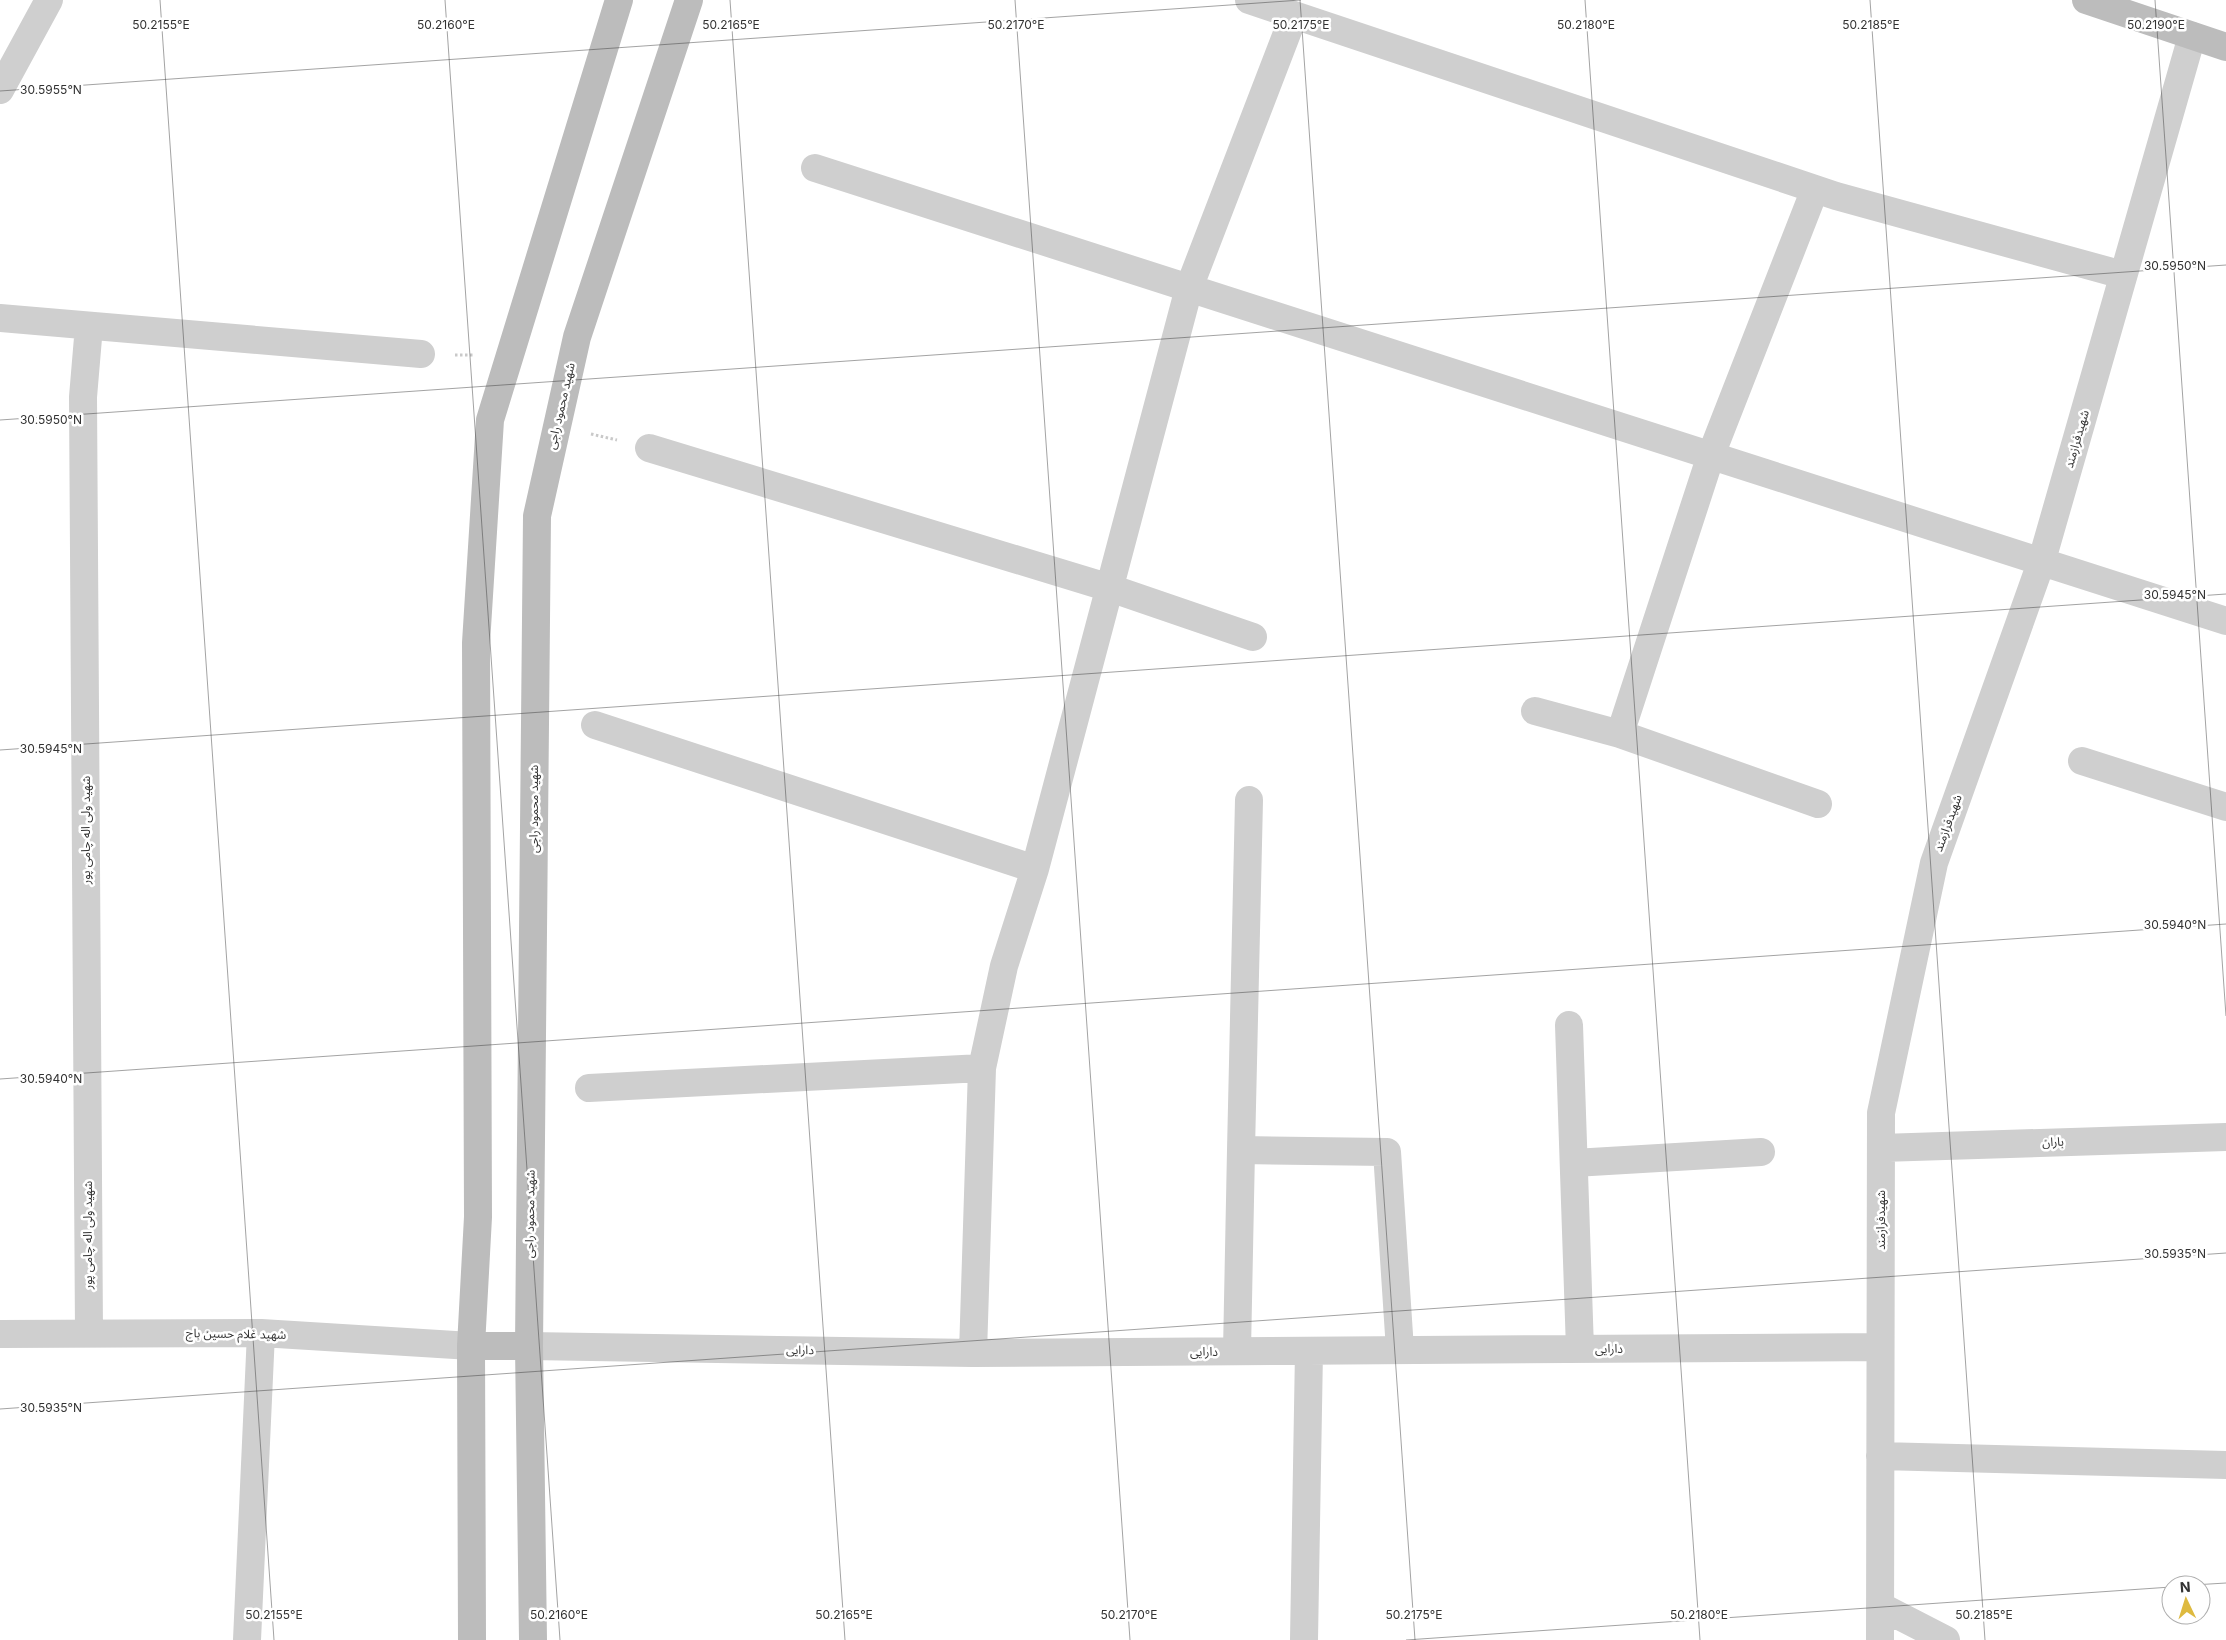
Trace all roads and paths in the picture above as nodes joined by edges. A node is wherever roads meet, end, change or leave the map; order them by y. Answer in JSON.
{"nodes":[{"id":1,"x":49,"y":0,"type":"edge"},
{"id":2,"x":619,"y":0,"type":"edge"},
{"id":3,"x":689,"y":0,"type":"edge"},
{"id":4,"x":1249,"y":0,"type":"edge"},
{"id":5,"x":2086,"y":0,"type":"edge"},
{"id":6,"x":1294,"y":15,"type":"junction"},
{"id":7,"x":2192,"y":36,"type":"junction"},
{"id":8,"x":2226,"y":47,"type":"edge"},
{"id":9,"x":0,"y":88,"type":"edge"},
{"id":10,"x":815,"y":168,"type":"dead end"},
{"id":11,"x":1815,"y":189,"type":"junction"},
{"id":12,"x":2124,"y":275,"type":"junction"},
{"id":13,"x":1190,"y":288,"type":"junction"},
{"id":14,"x":0,"y":318,"type":"edge"},
{"id":15,"x":89,"y":326,"type":"junction"},
{"id":16,"x":421,"y":354,"type":"joint"},
{"id":17,"x":510,"y":356,"type":"junction"},
{"id":18,"x":557,"y":425,"type":"junction"},
{"id":19,"x":650,"y":448,"type":"joint"},
{"id":20,"x":1711,"y":455,"type":"junction"},
{"id":21,"x":2042,"y":560,"type":"junction"},
{"id":22,"x":1110,"y":588,"type":"junction"},
{"id":23,"x":2226,"y":621,"type":"edge"},
{"id":24,"x":1253,"y":637,"type":"dead end"},
{"id":25,"x":1535,"y":711,"type":"dead end"},
{"id":26,"x":595,"y":725,"type":"dead end"},
{"id":27,"x":1620,"y":734,"type":"junction"},
{"id":28,"x":2082,"y":761,"type":"dead end"},
{"id":29,"x":1249,"y":800,"type":"dead end"},
{"id":30,"x":1818,"y":804,"type":"dead end"},
{"id":31,"x":2226,"y":807,"type":"edge"},
{"id":32,"x":1035,"y":869,"type":"junction"},
{"id":33,"x":1569,"y":1025,"type":"dead end"},
{"id":34,"x":982,"y":1068,"type":"junction"},
{"id":35,"x":589,"y":1088,"type":"dead end"},
{"id":36,"x":2226,"y":1137,"type":"edge"},
{"id":37,"x":1881,"y":1148,"type":"junction"},
{"id":38,"x":1241,"y":1150,"type":"junction"},
{"id":39,"x":1761,"y":1152,"type":"dead end"},
{"id":40,"x":1574,"y":1163,"type":"junction"},
{"id":41,"x":261,"y":1333,"type":"junction"},
{"id":42,"x":0,"y":1334,"type":"edge"},
{"id":43,"x":89,"y":1334,"type":"junction"},
{"id":44,"x":471,"y":1346,"type":"junction"},
{"id":45,"x":529,"y":1346,"type":"junction"},
{"id":46,"x":1880,"y":1347,"type":"junction"},
{"id":47,"x":1580,"y":1349,"type":"junction"},
{"id":48,"x":1400,"y":1350,"type":"junction"},
{"id":49,"x":1236,"y":1351,"type":"junction"},
{"id":50,"x":1309,"y":1351,"type":"junction"},
{"id":51,"x":973,"y":1353,"type":"junction"},
{"id":52,"x":1880,"y":1456,"type":"junction"},
{"id":53,"x":2226,"y":1465,"type":"edge"},
{"id":54,"x":1880,"y":1606,"type":"junction"},
{"id":55,"x":247,"y":1640,"type":"edge"},
{"id":56,"x":472,"y":1640,"type":"edge"},
{"id":57,"x":533,"y":1640,"type":"edge"},
{"id":58,"x":1304,"y":1640,"type":"edge"},
{"id":59,"x":1880,"y":1640,"type":"edge"},
{"id":60,"x":1946,"y":1640,"type":"edge"}],
"edges":[{"from":1,"to":9,"type":"street"},
{"from":2,"to":17,"type":"street"},
{"from":3,"to":18,"type":"street","name":"شهید محمود راجی"},
{"from":4,"to":6,"type":"street"},
{"from":5,"to":7,"type":"street"},
{"from":6,"to":11,"type":"street"},
{"from":6,"to":13,"type":"street"},
{"from":7,"to":8,"type":"street"},
{"from":7,"to":12,"type":"street","name":"شهیدفرازمند"},
{"from":10,"to":13,"type":"street"},
{"from":11,"to":12,"type":"street"},
{"from":11,"to":20,"type":"street"},
{"from":12,"to":21,"type":"street","name":"شهیدفرازمند"},
{"from":13,"to":20,"type":"street"},
{"from":13,"to":22,"type":"street"},
{"from":14,"to":15,"type":"street"},
{"from":15,"to":16,"type":"street"},
{"from":15,"to":43,"type":"street","name":"شهید ولی اله چامی پور"},
{"from":16,"to":17,"type":"path"},
{"from":17,"to":44,"type":"street"},
{"from":18,"to":19,"type":"path"},
{"from":18,"to":45,"type":"street","name":"شهید محمود راجی"},
{"from":19,"to":22,"type":"street"},
{"from":20,"to":21,"type":"street"},
{"from":20,"to":27,"type":"street"},
{"from":21,"to":23,"type":"street"},
{"from":21,"to":37,"type":"street","name":"شهیدفرازمند"},
{"from":22,"to":24,"type":"street"},
{"from":22,"to":32,"type":"street"},
{"from":25,"to":27,"type":"street"},
{"from":26,"to":32,"type":"street"},
{"from":27,"to":30,"type":"street"},
{"from":28,"to":31,"type":"street"},
{"from":29,"to":38,"type":"street"},
{"from":32,"to":34,"type":"street"},
{"from":33,"to":40,"type":"street"},
{"from":34,"to":35,"type":"street"},
{"from":34,"to":51,"type":"street"},
{"from":36,"to":37,"type":"street","name":"باران"},
{"from":37,"to":46,"type":"street","name":"شهیدفرازمند"},
{"from":38,"to":48,"type":"street"},
{"from":38,"to":49,"type":"street"},
{"from":39,"to":40,"type":"street"},
{"from":40,"to":47,"type":"street"},
{"from":41,"to":43,"type":"street","name":"شهید غلام حسین باج"},
{"from":41,"to":44,"type":"street","name":"شهید غلام حسین باج"},
{"from":41,"to":55,"type":"street"},
{"from":42,"to":43,"type":"street","name":"شهید غلام حسین باج"},
{"from":44,"to":45,"type":"street"},
{"from":44,"to":56,"type":"street"},
{"from":45,"to":51,"type":"street","name":"دارایی"},
{"from":45,"to":57,"type":"street","name":"شهید محمود راجی"},
{"from":46,"to":47,"type":"street","name":"دارایی"},
{"from":46,"to":52,"type":"street","name":"شهیدفرازمند"},
{"from":47,"to":48,"type":"street","name":"دارایی"},
{"from":48,"to":50,"type":"street","name":"دارایی"},
{"from":49,"to":50,"type":"street","name":"دارایی"},
{"from":49,"to":51,"type":"street","name":"دارایی"},
{"from":50,"to":58,"type":"street"},
{"from":52,"to":53,"type":"street"},
{"from":52,"to":54,"type":"street","name":"شهیدفرازمند"},
{"from":54,"to":59,"type":"street","name":"شهیدفرازمند"},
{"from":54,"to":60,"type":"street"}]}
